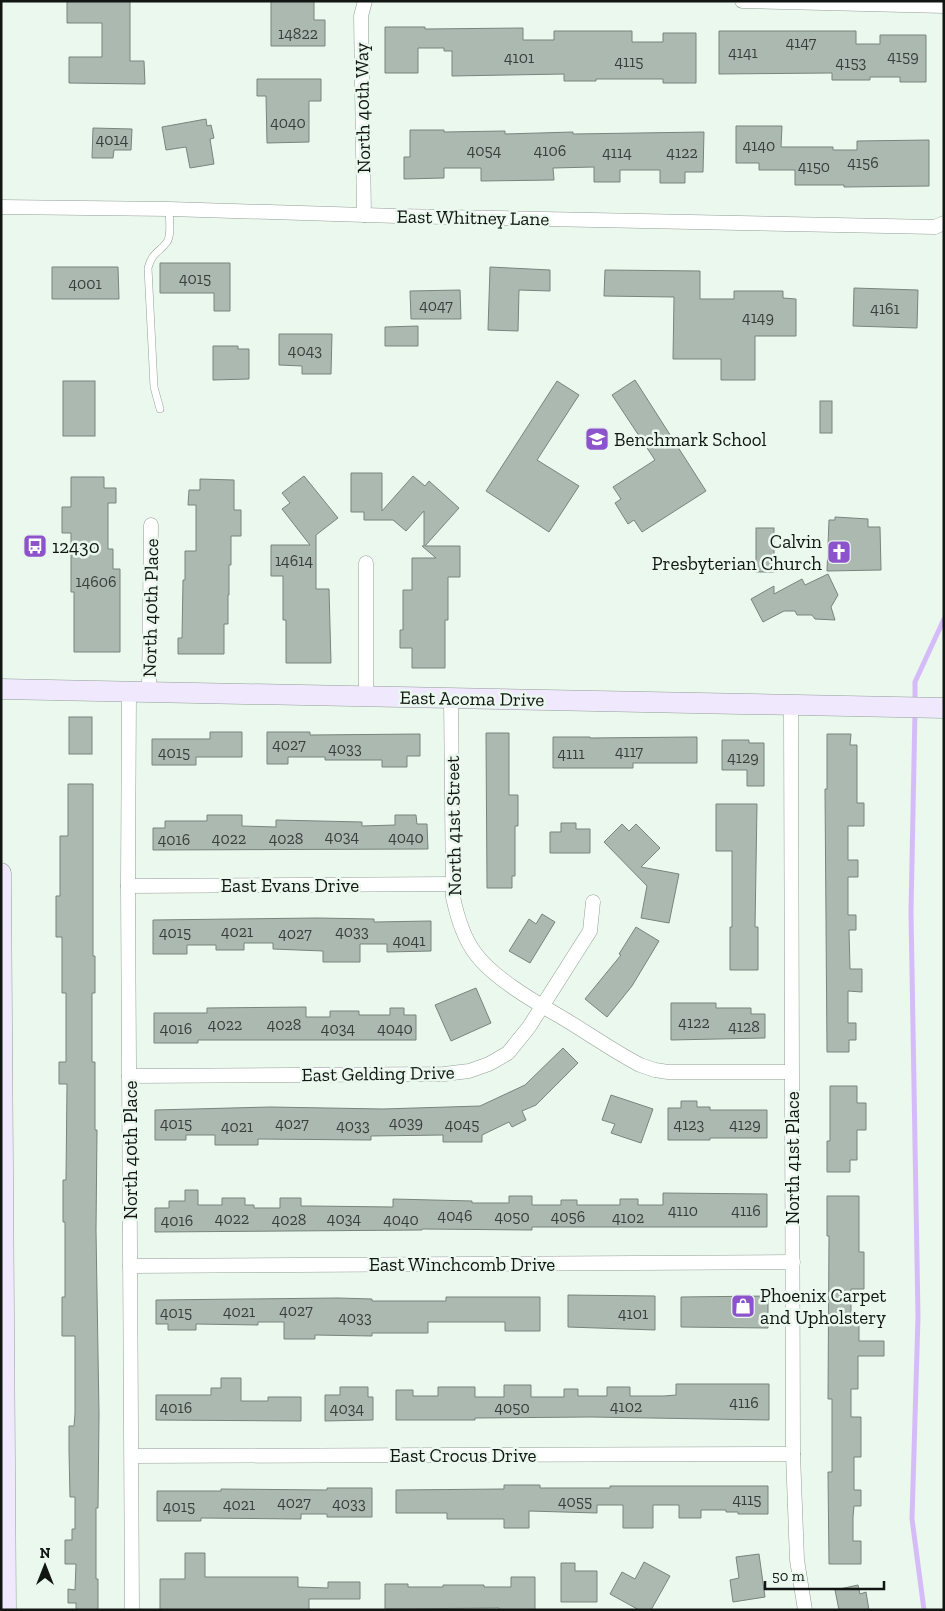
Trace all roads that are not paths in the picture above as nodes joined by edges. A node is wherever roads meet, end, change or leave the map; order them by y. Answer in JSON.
{"nodes":[{"id":1,"x":364,"y":1,"type":"edge"},
{"id":2,"x":742,"y":1,"type":"edge"},
{"id":3,"x":766,"y":2,"type":"edge"},
{"id":4,"x":944,"y":6,"type":"edge"},
{"id":5,"x":1,"y":207,"type":"edge"},
{"id":6,"x":169,"y":209,"type":"junction"},
{"id":7,"x":364,"y":215,"type":"junction"},
{"id":8,"x":944,"y":222,"type":"edge"},
{"id":9,"x":160,"y":409,"type":"dead end"},
{"id":10,"x":151,"y":525,"type":"dead end"},
{"id":11,"x":366,"y":563,"type":"dead end"},
{"id":12,"x":1,"y":688,"type":"edge"},
{"id":13,"x":129,"y":690,"type":"junction"},
{"id":14,"x":149,"y":691,"type":"junction"},
{"id":15,"x":366,"y":696,"type":"junction"},
{"id":16,"x":451,"y":698,"type":"junction"},
{"id":17,"x":791,"y":706,"type":"junction"},
{"id":18,"x":943,"y":708,"type":"edge"},
{"id":19,"x":1,"y":873,"type":"edge"},
{"id":20,"x":452,"y":884,"type":"junction"},
{"id":21,"x":128,"y":886,"type":"junction"},
{"id":22,"x":593,"y":902,"type":"dead end"},
{"id":23,"x":542,"y":1007,"type":"junction"},
{"id":24,"x":791,"y":1072,"type":"junction"},
{"id":25,"x":129,"y":1076,"type":"junction"},
{"id":26,"x":793,"y":1262,"type":"junction"},
{"id":27,"x":130,"y":1266,"type":"junction"},
{"id":28,"x":793,"y":1454,"type":"junction"},
{"id":29,"x":132,"y":1456,"type":"junction"},
{"id":30,"x":6,"y":1610,"type":"edge"},
{"id":31,"x":132,"y":1610,"type":"edge"},
{"id":32,"x":805,"y":1610,"type":"edge"}],
"edges":[{"from":1,"to":7,"type":"street","name":"North 40th Way"},
{"from":2,"to":3,"type":"street"},
{"from":3,"to":4,"type":"street"},
{"from":5,"to":6,"type":"street","name":"East Whitney Lane"},
{"from":6,"to":7,"type":"street","name":"East Whitney Lane"},
{"from":6,"to":9,"type":"lane"},
{"from":7,"to":8,"type":"street","name":"East Whitney Lane"},
{"from":10,"to":14,"type":"street","name":"North 40th Place"},
{"from":11,"to":15,"type":"street"},
{"from":12,"to":13,"type":"street","name":"East Acoma Drive"},
{"from":13,"to":14,"type":"street","name":"East Acoma Drive"},
{"from":13,"to":21,"type":"street","name":"North 40th Place"},
{"from":14,"to":15,"type":"street","name":"East Acoma Drive"},
{"from":15,"to":16,"type":"street","name":"East Acoma Drive"},
{"from":16,"to":17,"type":"street","name":"East Acoma Drive"},
{"from":16,"to":20,"type":"street","name":"North 41st Street"},
{"from":17,"to":18,"type":"street","name":"East Acoma Drive"},
{"from":17,"to":24,"type":"street","name":"North 41st Place"},
{"from":19,"to":30,"type":"street"},
{"from":20,"to":21,"type":"street","name":"East Evans Drive"},
{"from":20,"to":23,"type":"street","name":"North 41st Street"},
{"from":21,"to":25,"type":"street","name":"North 40th Place"},
{"from":22,"to":23,"type":"street","name":"East Gelding Drive"},
{"from":23,"to":24,"type":"street"},
{"from":23,"to":25,"type":"street","name":"East Gelding Drive"},
{"from":24,"to":26,"type":"street","name":"North 41st Place"},
{"from":25,"to":27,"type":"street","name":"North 40th Place"},
{"from":26,"to":27,"type":"street","name":"East Winchcomb Drive"},
{"from":26,"to":28,"type":"street","name":"North 41st Place"},
{"from":27,"to":29,"type":"street","name":"North 40th Place"},
{"from":28,"to":29,"type":"street","name":"East Crocus Drive"},
{"from":28,"to":32,"type":"street","name":"North 41st Place"},
{"from":29,"to":31,"type":"street","name":"North 40th Place"}]}
